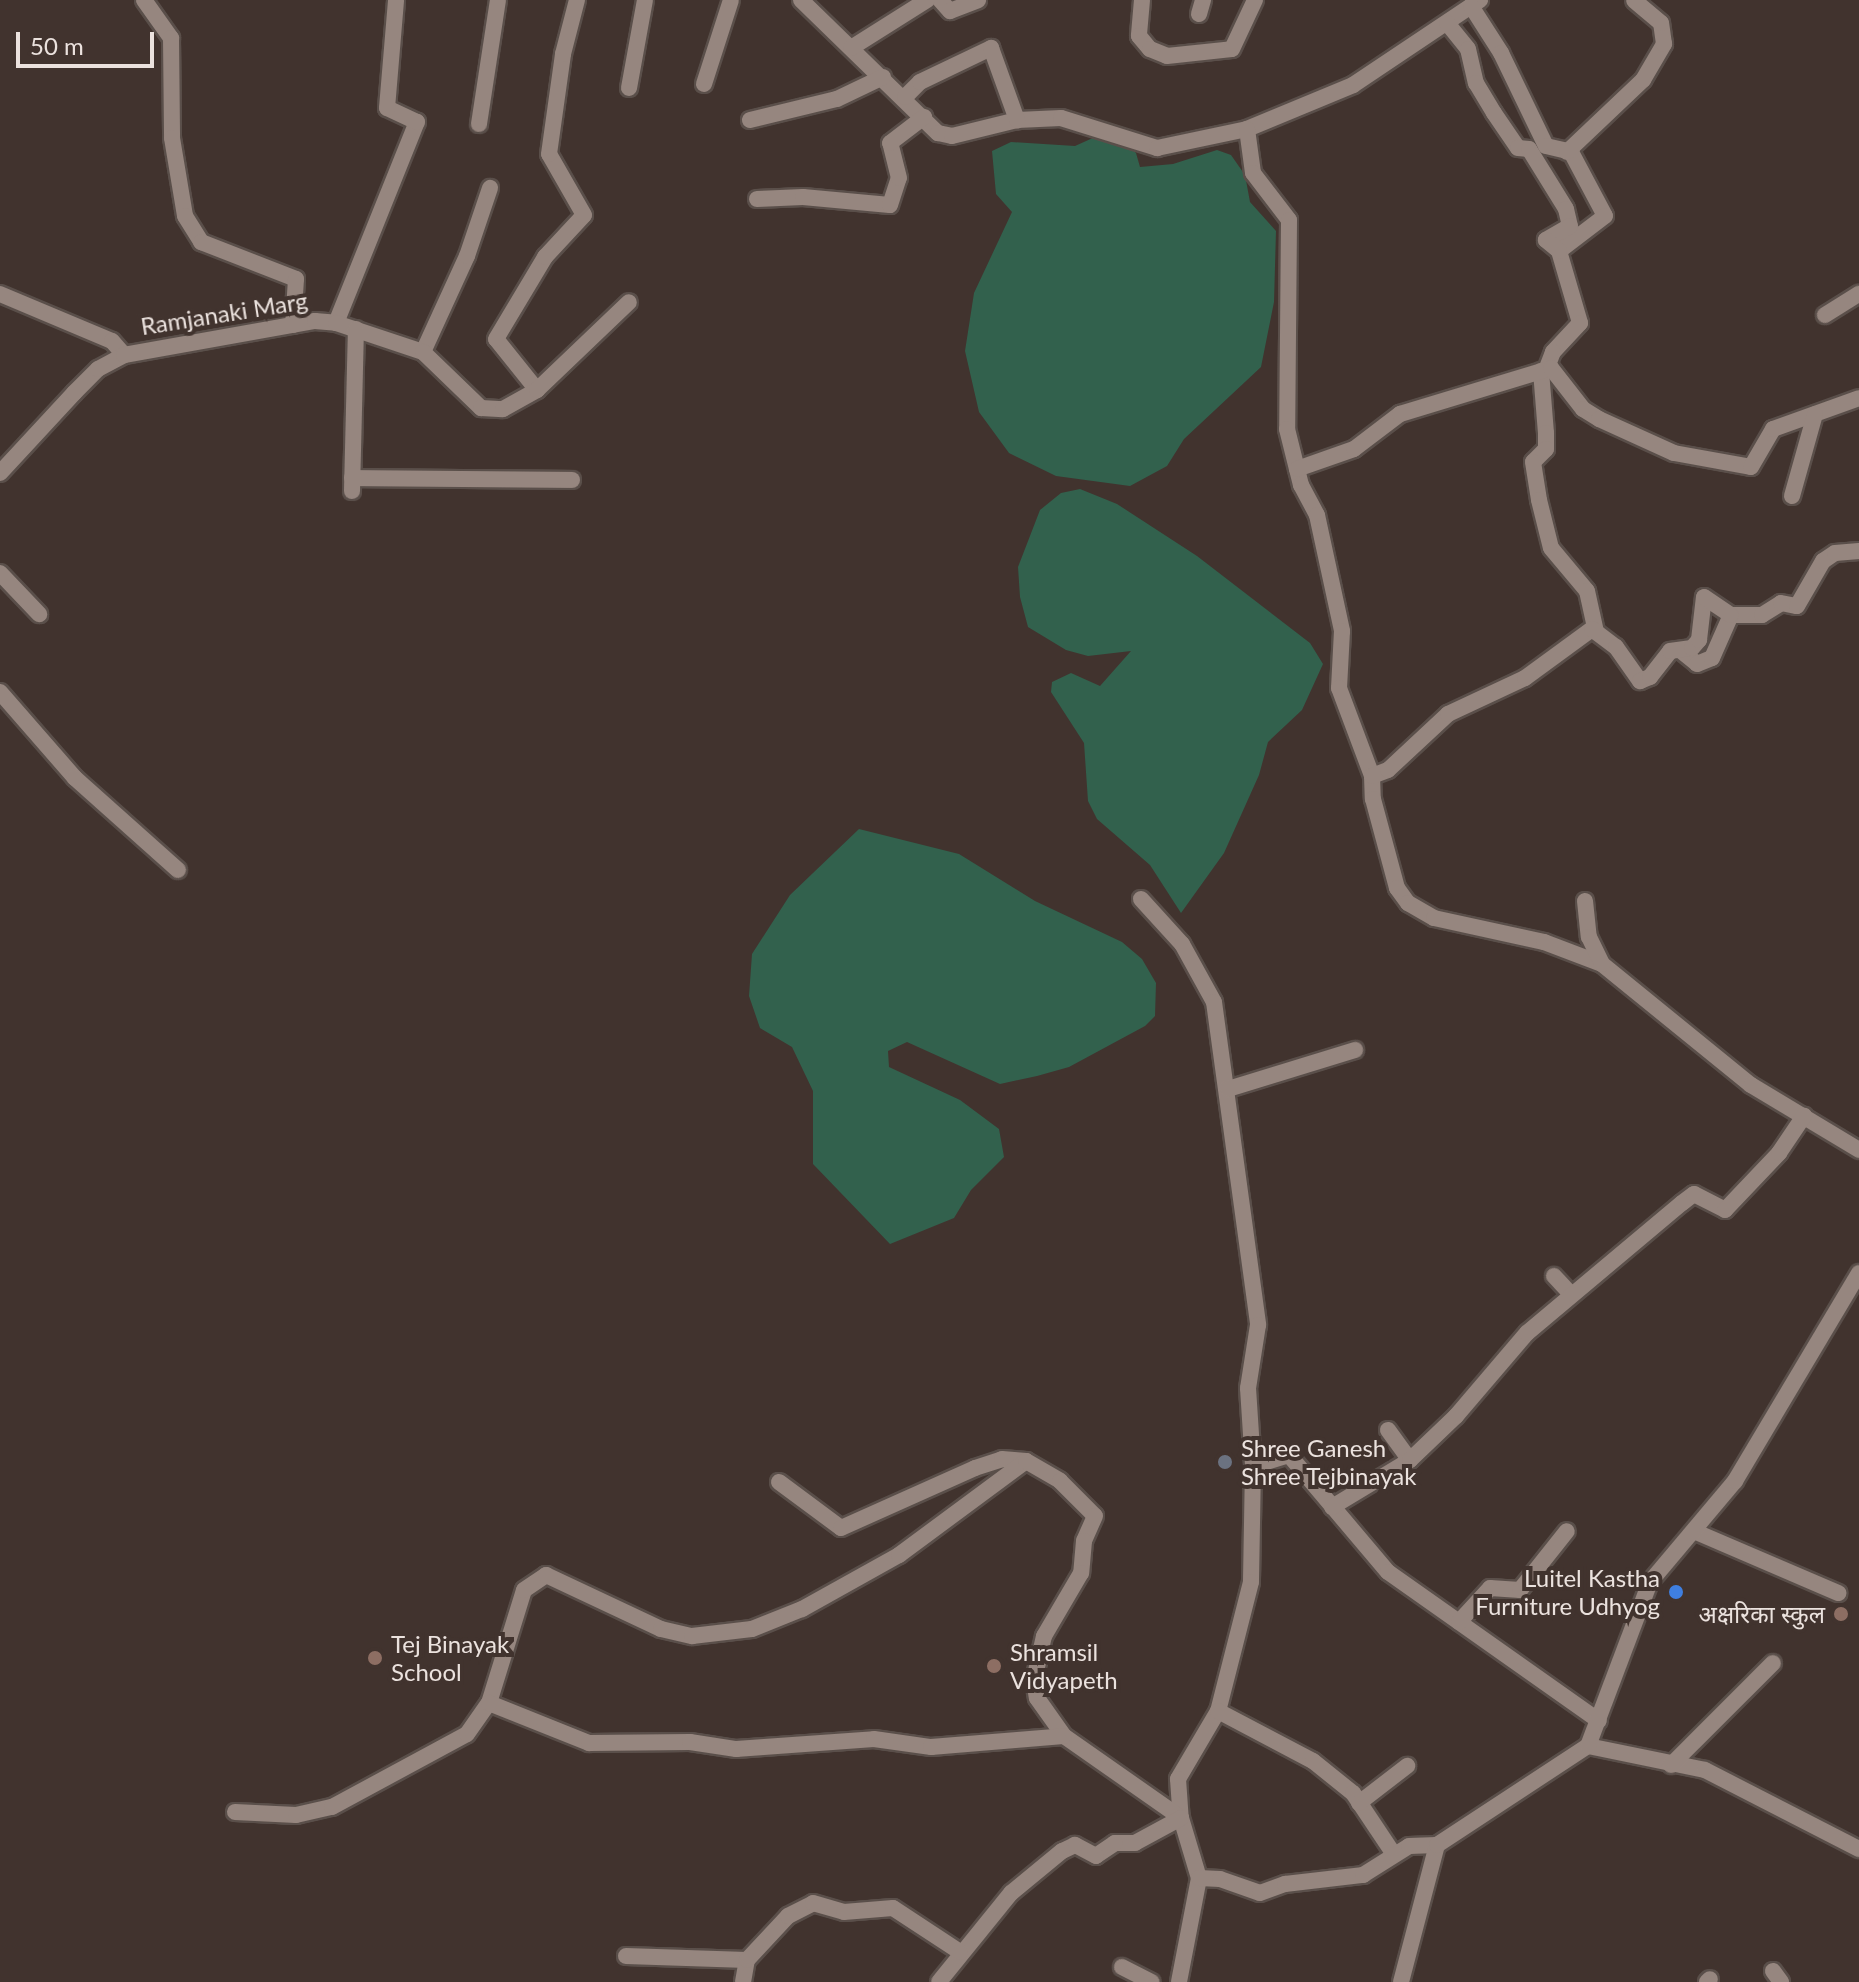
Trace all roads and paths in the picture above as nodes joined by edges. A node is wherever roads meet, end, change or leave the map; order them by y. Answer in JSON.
{"nodes":[{"id":1,"x":144,"y":0,"type":"edge"},
{"id":2,"x":396,"y":0,"type":"edge"},
{"id":3,"x":498,"y":0,"type":"edge"},
{"id":4,"x":577,"y":0,"type":"edge"},
{"id":5,"x":645,"y":0,"type":"edge"},
{"id":6,"x":731,"y":0,"type":"edge"},
{"id":7,"x":801,"y":0,"type":"edge"},
{"id":8,"x":927,"y":0,"type":"edge"},
{"id":9,"x":940,"y":0,"type":"edge"},
{"id":10,"x":978,"y":0,"type":"edge"},
{"id":11,"x":1142,"y":0,"type":"edge"},
{"id":12,"x":1255,"y":0,"type":"edge"},
{"id":13,"x":1634,"y":0,"type":"edge"},
{"id":14,"x":1470,"y":4,"type":"edge"},
{"id":15,"x":1447,"y":23,"type":"junction"},
{"id":16,"x":851,"y":48,"type":"junction"},
{"id":17,"x":883,"y":77,"type":"junction"},
{"id":18,"x":704,"y":84,"type":"dead end"},
{"id":19,"x":629,"y":88,"type":"dead end"},
{"id":20,"x":905,"y":97,"type":"junction"},
{"id":21,"x":924,"y":117,"type":"junction"},
{"id":22,"x":750,"y":120,"type":"dead end"},
{"id":23,"x":1017,"y":120,"type":"junction"},
{"id":24,"x":479,"y":124,"type":"dead end"},
{"id":25,"x":1247,"y":129,"type":"junction"},
{"id":26,"x":1567,"y":152,"type":"junction"},
{"id":27,"x":490,"y":188,"type":"dead end"},
{"id":28,"x":757,"y":199,"type":"dead end"},
{"id":29,"x":1559,"y":251,"type":"junction"},
{"id":30,"x":0,"y":294,"type":"edge"},
{"id":31,"x":1859,"y":294,"type":"edge"},
{"id":32,"x":629,"y":302,"type":"dead end"},
{"id":33,"x":1825,"y":315,"type":"dead end"},
{"id":34,"x":336,"y":323,"type":"junction"},
{"id":35,"x":293,"y":325,"type":"junction"},
{"id":36,"x":356,"y":329,"type":"junction"},
{"id":37,"x":423,"y":352,"type":"junction"},
{"id":38,"x":124,"y":355,"type":"junction"},
{"id":39,"x":1543,"y":370,"type":"junction"},
{"id":40,"x":537,"y":390,"type":"junction"},
{"id":41,"x":1859,"y":398,"type":"edge"},
{"id":42,"x":1815,"y":414,"type":"junction"},
{"id":43,"x":1297,"y":469,"type":"junction"},
{"id":44,"x":0,"y":473,"type":"edge"},
{"id":45,"x":572,"y":480,"type":"dead end"},
{"id":46,"x":1792,"y":496,"type":"dead end"},
{"id":47,"x":1859,"y":551,"type":"edge"},
{"id":48,"x":0,"y":573,"type":"edge"},
{"id":49,"x":39,"y":614,"type":"dead end"},
{"id":50,"x":1731,"y":615,"type":"junction"},
{"id":51,"x":1596,"y":632,"type":"junction"},
{"id":52,"x":1680,"y":650,"type":"junction"},
{"id":53,"x":0,"y":692,"type":"edge"},
{"id":54,"x":1372,"y":776,"type":"junction"},
{"id":55,"x":178,"y":870,"type":"dead end"},
{"id":56,"x":1141,"y":899,"type":"dead end"},
{"id":57,"x":1585,"y":901,"type":"dead end"},
{"id":58,"x":1602,"y":964,"type":"junction"},
{"id":59,"x":1355,"y":1050,"type":"dead end"},
{"id":60,"x":1228,"y":1089,"type":"junction"},
{"id":61,"x":1804,"y":1116,"type":"junction"},
{"id":62,"x":1859,"y":1150,"type":"edge"},
{"id":63,"x":1859,"y":1273,"type":"edge"},
{"id":64,"x":1554,"y":1276,"type":"dead end"},
{"id":65,"x":1571,"y":1294,"type":"junction"},
{"id":66,"x":1388,"y":1430,"type":"dead end"},
{"id":67,"x":1410,"y":1460,"type":"junction"},
{"id":68,"x":1026,"y":1461,"type":"junction"},
{"id":69,"x":1253,"y":1466,"type":"junction"},
{"id":70,"x":779,"y":1482,"type":"dead end"},
{"id":71,"x":1332,"y":1507,"type":"junction"},
{"id":72,"x":1567,"y":1531,"type":"dead end"},
{"id":73,"x":1696,"y":1532,"type":"junction"},
{"id":74,"x":1838,"y":1593,"type":"dead end"},
{"id":75,"x":1459,"y":1622,"type":"junction"},
{"id":76,"x":1773,"y":1663,"type":"dead end"},
{"id":77,"x":489,"y":1703,"type":"junction"},
{"id":78,"x":1218,"y":1711,"type":"junction"},
{"id":79,"x":1599,"y":1721,"type":"junction"},
{"id":80,"x":1064,"y":1736,"type":"junction"},
{"id":81,"x":1588,"y":1746,"type":"junction"},
{"id":82,"x":1671,"y":1765,"type":"junction"},
{"id":83,"x":1407,"y":1766,"type":"dead end"},
{"id":84,"x":1359,"y":1803,"type":"junction"},
{"id":85,"x":235,"y":1812,"type":"dead end"},
{"id":86,"x":1181,"y":1818,"type":"junction"},
{"id":87,"x":1437,"y":1845,"type":"junction"},
{"id":88,"x":1859,"y":1849,"type":"edge"},
{"id":89,"x":1393,"y":1853,"type":"junction"},
{"id":90,"x":1199,"y":1878,"type":"junction"},
{"id":91,"x":960,"y":1952,"type":"junction"},
{"id":92,"x":626,"y":1956,"type":"dead end"},
{"id":93,"x":747,"y":1960,"type":"junction"},
{"id":94,"x":1122,"y":1967,"type":"dead end"},
{"id":95,"x":743,"y":1982,"type":"edge"},
{"id":96,"x":939,"y":1982,"type":"edge"},
{"id":97,"x":1151,"y":1982,"type":"edge"},
{"id":98,"x":1179,"y":1982,"type":"edge"},
{"id":99,"x":1401,"y":1982,"type":"edge"}],
"edges":[{"from":1,"to":35,"type":"street"},
{"from":2,"to":34,"type":"street"},
{"from":3,"to":24,"type":"street"},
{"from":4,"to":40,"type":"street"},
{"from":5,"to":19,"type":"street"},
{"from":6,"to":18,"type":"street"},
{"from":7,"to":16,"type":"street"},
{"from":8,"to":16,"type":"street"},
{"from":9,"to":10,"type":"street"},
{"from":11,"to":12,"type":"street"},
{"from":13,"to":26,"type":"street"},
{"from":14,"to":15,"type":"street"},
{"from":14,"to":26,"type":"street"},
{"from":15,"to":25,"type":"street"},
{"from":15,"to":29,"type":"street"},
{"from":16,"to":17,"type":"street"},
{"from":17,"to":20,"type":"street"},
{"from":17,"to":22,"type":"street"},
{"from":20,"to":21,"type":"street"},
{"from":20,"to":23,"type":"street"},
{"from":21,"to":23,"type":"street"},
{"from":21,"to":28,"type":"street"},
{"from":23,"to":25,"type":"street"},
{"from":25,"to":43,"type":"street"},
{"from":26,"to":29,"type":"street"},
{"from":27,"to":37,"type":"street"},
{"from":29,"to":39,"type":"street"},
{"from":30,"to":38,"type":"street"},
{"from":31,"to":33,"type":"street"},
{"from":32,"to":40,"type":"street","name":"Ramjanaki Marg"},
{"from":34,"to":35,"type":"street","name":"Ramjanaki Marg"},
{"from":34,"to":36,"type":"street","name":"Ramjanaki Marg"},
{"from":35,"to":38,"type":"street","name":"Ramjanaki Marg"},
{"from":36,"to":37,"type":"street","name":"Ramjanaki Marg"},
{"from":36,"to":45,"type":"street"},
{"from":37,"to":40,"type":"street","name":"Ramjanaki Marg"},
{"from":38,"to":44,"type":"street","name":"Ramjanaki Marg"},
{"from":39,"to":42,"type":"street"},
{"from":39,"to":43,"type":"street"},
{"from":39,"to":51,"type":"street"},
{"from":41,"to":42,"type":"street"},
{"from":42,"to":46,"type":"street"},
{"from":43,"to":54,"type":"street"},
{"from":47,"to":50,"type":"street"},
{"from":48,"to":49,"type":"street"},
{"from":50,"to":52,"type":"street"},
{"from":50,"to":52,"type":"street"},
{"from":51,"to":52,"type":"street"},
{"from":51,"to":54,"type":"street"},
{"from":53,"to":55,"type":"street"},
{"from":54,"to":58,"type":"street"},
{"from":56,"to":60,"type":"street"},
{"from":57,"to":58,"type":"street"},
{"from":58,"to":61,"type":"street"},
{"from":59,"to":60,"type":"street"},
{"from":60,"to":69,"type":"street"},
{"from":61,"to":62,"type":"street"},
{"from":61,"to":65,"type":"street"},
{"from":63,"to":73,"type":"street"},
{"from":64,"to":65,"type":"street"},
{"from":65,"to":67,"type":"street"},
{"from":66,"to":67,"type":"street"},
{"from":67,"to":71,"type":"street"},
{"from":68,"to":70,"type":"street"},
{"from":68,"to":77,"type":"street"},
{"from":68,"to":80,"type":"street"},
{"from":69,"to":71,"type":"street"},
{"from":69,"to":78,"type":"street"},
{"from":71,"to":75,"type":"street"},
{"from":72,"to":75,"type":"street"},
{"from":73,"to":74,"type":"street"},
{"from":73,"to":79,"type":"street"},
{"from":75,"to":79,"type":"street"},
{"from":76,"to":82,"type":"street"},
{"from":77,"to":80,"type":"street"},
{"from":77,"to":85,"type":"street"},
{"from":78,"to":84,"type":"street"},
{"from":78,"to":86,"type":"street"},
{"from":79,"to":81,"type":"street"},
{"from":80,"to":86,"type":"street"},
{"from":81,"to":82,"type":"street"},
{"from":81,"to":87,"type":"street"},
{"from":82,"to":88,"type":"street"},
{"from":83,"to":84,"type":"street"},
{"from":84,"to":89,"type":"street"},
{"from":86,"to":90,"type":"street"},
{"from":86,"to":91,"type":"street"},
{"from":87,"to":89,"type":"street"},
{"from":87,"to":99,"type":"street"},
{"from":89,"to":90,"type":"street"},
{"from":90,"to":98,"type":"street"},
{"from":91,"to":93,"type":"street"},
{"from":91,"to":96,"type":"street"},
{"from":92,"to":93,"type":"street"},
{"from":93,"to":95,"type":"street"},
{"from":94,"to":97,"type":"street"}]}
